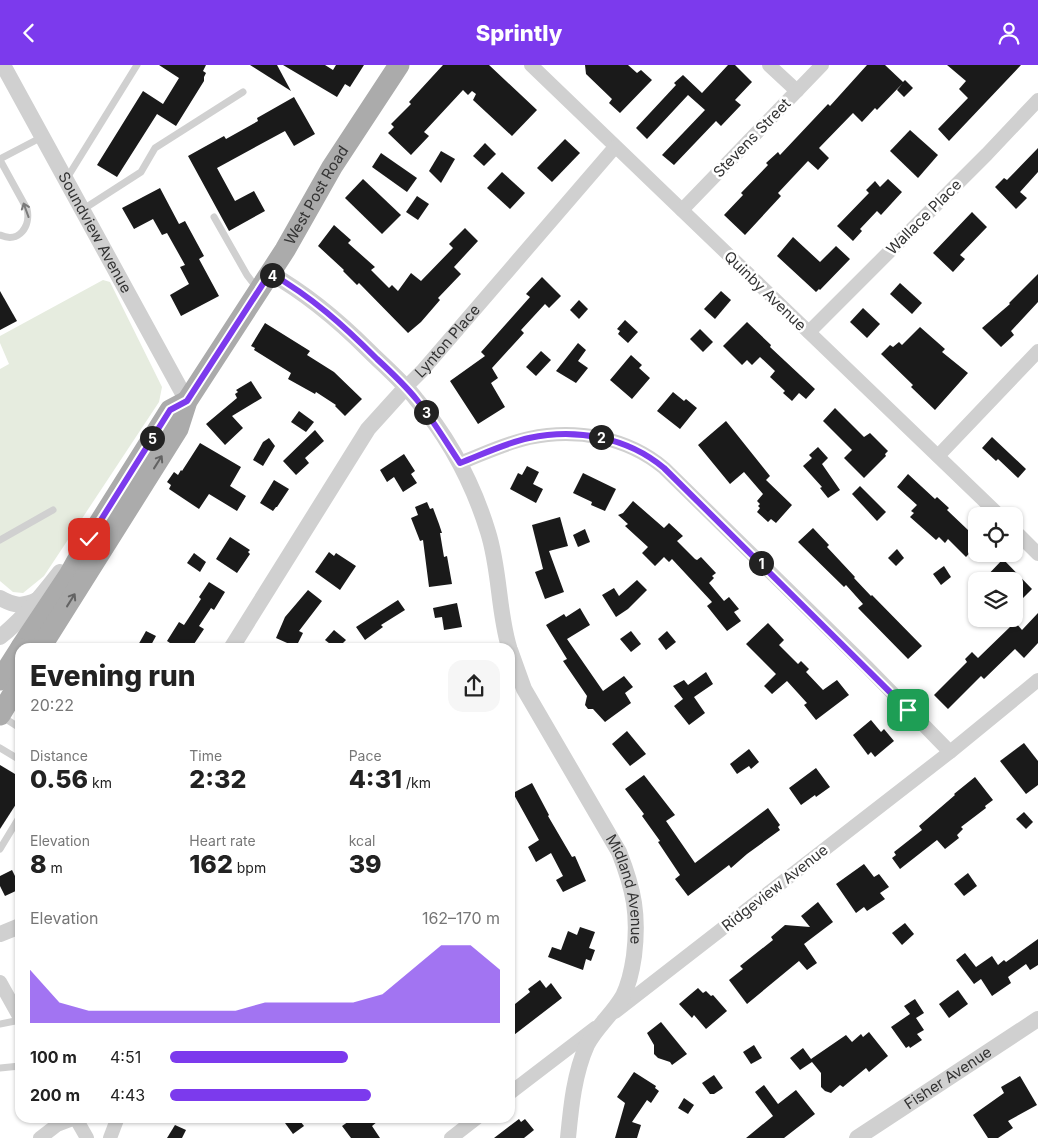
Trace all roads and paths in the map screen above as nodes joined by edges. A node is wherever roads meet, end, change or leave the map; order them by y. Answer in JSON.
{"nodes":[{"id":1,"x":3,"y":65,"type":"edge"},
{"id":2,"x":137,"y":65,"type":"edge"},
{"id":3,"x":399,"y":65,"type":"edge"},
{"id":4,"x":531,"y":65,"type":"edge"},
{"id":5,"x":769,"y":65,"type":"edge"},
{"id":6,"x":822,"y":65,"type":"edge"},
{"id":7,"x":797,"y":91,"type":"junction"},
{"id":8,"x":243,"y":92,"type":"dead end"},
{"id":9,"x":1038,"y":100,"type":"edge"},
{"id":10,"x":42,"y":137,"type":"junction"},
{"id":11,"x":615,"y":147,"type":"junction"},
{"id":12,"x":0,"y":160,"type":"edge"},
{"id":13,"x":66,"y":181,"type":"junction"},
{"id":14,"x":82,"y":210,"type":"junction"},
{"id":15,"x":682,"y":210,"type":"junction"},
{"id":16,"x":214,"y":217,"type":"dead end"},
{"id":17,"x":0,"y":235,"type":"edge"},
{"id":18,"x":264,"y":282,"type":"junction"},
{"id":19,"x":809,"y":332,"type":"junction"},
{"id":20,"x":1038,"y":351,"type":"edge"},
{"id":21,"x":406,"y":387,"type":"junction"},
{"id":22,"x":187,"y":401,"type":"junction"},
{"id":23,"x":938,"y":455,"type":"junction"},
{"id":24,"x":460,"y":463,"type":"junction"},
{"id":25,"x":991,"y":507,"type":"edge"},
{"id":26,"x":53,"y":510,"type":"dead end"},
{"id":27,"x":89,"y":539,"type":"junction"},
{"id":28,"x":1023,"y":539,"type":"edge"},
{"id":29,"x":0,"y":540,"type":"edge"},
{"id":30,"x":1038,"y":554,"type":"edge"},
{"id":31,"x":0,"y":598,"type":"edge"},
{"id":32,"x":37,"y":600,"type":"junction"},
{"id":33,"x":0,"y":637,"type":"edge"},
{"id":34,"x":23,"y":643,"type":"edge"},
{"id":35,"x":44,"y":643,"type":"edge"},
{"id":36,"x":234,"y":643,"type":"edge"},
{"id":37,"x":508,"y":643,"type":"edge"},
{"id":38,"x":15,"y":661,"type":"edge"},
{"id":39,"x":9,"y":676,"type":"edge"},
{"id":40,"x":515,"y":676,"type":"edge"},
{"id":41,"x":1038,"y":680,"type":"edge"},
{"id":42,"x":0,"y":715,"type":"edge"},
{"id":43,"x":15,"y":725,"type":"edge"},
{"id":44,"x":0,"y":748,"type":"edge"},
{"id":45,"x":950,"y":752,"type":"junction"},
{"id":46,"x":15,"y":757,"type":"edge"},
{"id":47,"x":15,"y":824,"type":"edge"},
{"id":48,"x":0,"y":849,"type":"edge"},
{"id":49,"x":15,"y":928,"type":"edge"},
{"id":50,"x":0,"y":934,"type":"edge"},
{"id":51,"x":0,"y":982,"type":"edge"},
{"id":52,"x":15,"y":1010,"type":"edge"},
{"id":53,"x":607,"y":1018,"type":"junction"},
{"id":54,"x":1038,"y":1019,"type":"edge"},
{"id":55,"x":15,"y":1020,"type":"edge"},
{"id":56,"x":0,"y":1024,"type":"edge"},
{"id":57,"x":15,"y":1066,"type":"edge"},
{"id":58,"x":0,"y":1068,"type":"edge"},
{"id":59,"x":515,"y":1089,"type":"edge"},
{"id":60,"x":62,"y":1123,"type":"edge"},
{"id":61,"x":79,"y":1123,"type":"edge"},
{"id":62,"x":116,"y":1123,"type":"edge"},
{"id":63,"x":470,"y":1123,"type":"edge"},
{"id":64,"x":40,"y":1138,"type":"edge"},
{"id":65,"x":87,"y":1138,"type":"edge"},
{"id":66,"x":110,"y":1138,"type":"edge"},
{"id":67,"x":451,"y":1138,"type":"edge"},
{"id":68,"x":568,"y":1138,"type":"edge"},
{"id":69,"x":857,"y":1138,"type":"edge"}],
"edges":[{"from":1,"to":10,"type":"street","name":"Soundview Avenue"},
{"from":2,"to":13,"type":"lane"},
{"from":3,"to":18,"type":"main road","name":"West Post Road"},
{"from":4,"to":11,"type":"street","name":"Quinby Avenue"},
{"from":5,"to":7,"type":"street"},
{"from":6,"to":7,"type":"street","name":"Stevens Street"},
{"from":7,"to":15,"type":"street","name":"Stevens Street"},
{"from":8,"to":14,"type":"lane"},
{"from":9,"to":19,"type":"street","name":"Wallace Place"},
{"from":10,"to":12,"type":"lane"},
{"from":10,"to":13,"type":"street","name":"Soundview Avenue"},
{"from":11,"to":15,"type":"street","name":"Quinby Avenue"},
{"from":11,"to":21,"type":"street","name":"Lynton Place"},
{"from":17,"to":12,"type":"lane","one_way":true},
{"from":13,"to":14,"type":"street","name":"Soundview Avenue"},
{"from":14,"to":22,"type":"street","name":"Soundview Avenue"},
{"from":15,"to":19,"type":"street","name":"Quinby Avenue"},
{"from":16,"to":18,"type":"lane"},
{"from":18,"to":21,"type":"street","name":"Midland Avenue"},
{"from":18,"to":22,"type":"main road","name":"West Post Road"},
{"from":19,"to":23,"type":"street","name":"Quinby Avenue"},
{"from":20,"to":23,"type":"street"},
{"from":21,"to":24,"type":"street","name":"Midland Avenue"},
{"from":21,"to":36,"type":"street","name":"Lynton Place"},
{"from":22,"to":27,"type":"main road","name":"West Post Road"},
{"from":35,"to":22,"type":"main road","name":"West Post Road","one_way":true},
{"from":23,"to":25,"type":"street","name":"Quinby Avenue"},
{"from":24,"to":37,"type":"street","name":"Midland Avenue"},
{"from":24,"to":45,"type":"street"},
{"from":26,"to":29,"type":"lane"},
{"from":27,"to":32,"type":"street"},
{"from":27,"to":34,"type":"main road","name":"West Post Road"},
{"from":28,"to":30,"type":"street"},
{"from":31,"to":32,"type":"street"},
{"from":32,"to":33,"type":"street"},
{"from":38,"to":39,"type":"main road","name":"West Post Road"},
{"from":39,"to":42,"type":"main road","name":"West Post Road"},
{"from":40,"to":53,"type":"street","name":"Midland Avenue"},
{"from":41,"to":45,"type":"street","name":"Ridgeview Avenue"},
{"from":42,"to":43,"type":"lane"},
{"from":44,"to":46,"type":"lane"},
{"from":45,"to":53,"type":"street","name":"Ridgeview Avenue"},
{"from":47,"to":48,"type":"lane"},
{"from":49,"to":50,"type":"street"},
{"from":51,"to":52,"type":"street"},
{"from":53,"to":59,"type":"street","name":"Ridgeview Avenue"},
{"from":53,"to":68,"type":"street","name":"Midland Avenue"},
{"from":54,"to":69,"type":"street","name":"Fisher Avenue"},
{"from":55,"to":56,"type":"lane"},
{"from":57,"to":58,"type":"lane"},
{"from":60,"to":64,"type":"street"},
{"from":61,"to":65,"type":"street"},
{"from":62,"to":66,"type":"street"},
{"from":63,"to":67,"type":"street"}]}
